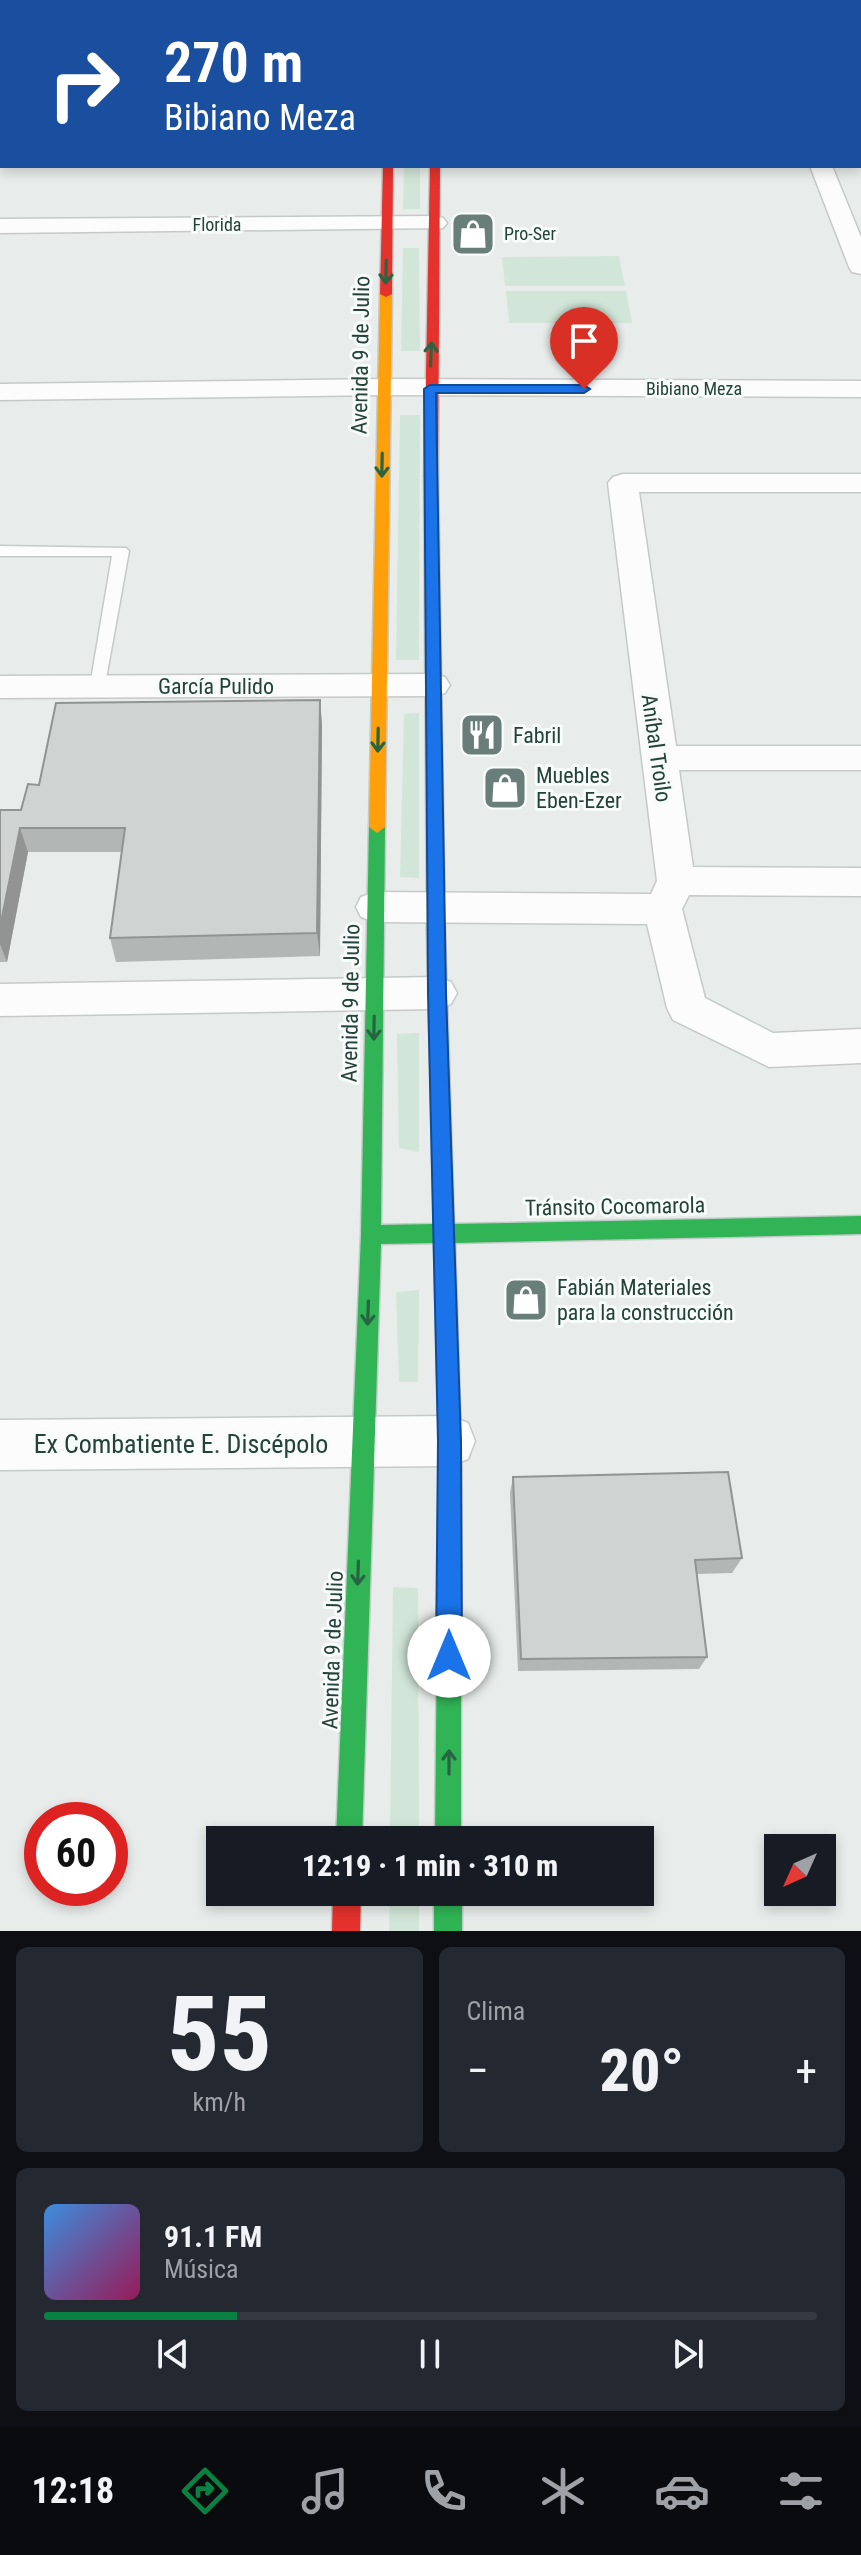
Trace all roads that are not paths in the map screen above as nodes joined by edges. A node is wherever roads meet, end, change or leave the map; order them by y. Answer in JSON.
{"nodes":[{"id":1,"x":388,"y":168,"type":"edge"},
{"id":2,"x":435,"y":168,"type":"edge"},
{"id":3,"x":822,"y":168,"type":"edge"},
{"id":4,"x":435,"y":223,"type":"junction"},
{"id":5,"x":387,"y":224,"type":"junction"},
{"id":6,"x":0,"y":226,"type":"edge"},
{"id":7,"x":861,"y":267,"type":"edge"},
{"id":8,"x":383,"y":387,"type":"junction"},
{"id":9,"x":430,"y":389,"type":"junction"},
{"id":10,"x":861,"y":389,"type":"edge"},
{"id":11,"x":0,"y":392,"type":"edge"},
{"id":12,"x":861,"y":483,"type":"edge"},
{"id":13,"x":0,"y":551,"type":"edge"},
{"id":14,"x":378,"y":685,"type":"junction"},
{"id":15,"x":433,"y":685,"type":"junction"},
{"id":16,"x":98,"y":686,"type":"junction"},
{"id":17,"x":0,"y":687,"type":"edge"},
{"id":18,"x":658,"y":758,"type":"junction"},
{"id":19,"x":861,"y":758,"type":"edge"},
{"id":20,"x":861,"y":882,"type":"edge"},
{"id":21,"x":669,"y":895,"type":"junction"},
{"id":22,"x":375,"y":907,"type":"junction"},
{"id":23,"x":436,"y":907,"type":"junction"},
{"id":24,"x":374,"y":993,"type":"junction"},
{"id":25,"x":437,"y":993,"type":"junction"},
{"id":26,"x":0,"y":1000,"type":"edge"},
{"id":27,"x":861,"y":1046,"type":"edge"},
{"id":28,"x":861,"y":1225,"type":"edge"},
{"id":29,"x":444,"y":1234,"type":"junction"},
{"id":30,"x":371,"y":1235,"type":"junction"},
{"id":31,"x":450,"y":1441,"type":"junction"},
{"id":32,"x":363,"y":1443,"type":"junction"},
{"id":33,"x":0,"y":1445,"type":"edge"},
{"id":34,"x":349,"y":1826,"type":"edge"},
{"id":35,"x":448,"y":1826,"type":"edge"},
{"id":36,"x":347,"y":1906,"type":"edge"},
{"id":37,"x":448,"y":1906,"type":"edge"},
{"id":38,"x":346,"y":1931,"type":"edge"},
{"id":39,"x":448,"y":1931,"type":"edge"}],
"edges":[{"from":1,"to":5,"type":"main road","name":"Avenida 9 de Julio"},
{"from":2,"to":4,"type":"main road"},
{"from":3,"to":7,"type":"street"},
{"from":4,"to":5,"type":"street","name":"Florida"},
{"from":9,"to":4,"type":"main road","one_way":true},
{"from":5,"to":6,"type":"street","name":"Florida"},
{"from":5,"to":8,"type":"main road","name":"Avenida 9 de Julio","one_way":true},
{"from":8,"to":9,"type":"street","name":"Bibiano Meza"},
{"from":8,"to":11,"type":"street","name":"Bibiano Meza"},
{"from":8,"to":14,"type":"main road","name":"Avenida 9 de Julio","one_way":true},
{"from":9,"to":10,"type":"street","name":"Bibiano Meza"},
{"from":9,"to":15,"type":"main road"},
{"from":12,"to":18,"type":"street","name":"Aníbal Troilo"},
{"from":13,"to":16,"type":"lane"},
{"from":14,"to":15,"type":"street","name":"García Pulido"},
{"from":14,"to":16,"type":"street","name":"García Pulido"},
{"from":14,"to":22,"type":"main road","name":"Avenida 9 de Julio","one_way":true},
{"from":15,"to":23,"type":"main road"},
{"from":16,"to":17,"type":"street","name":"García Pulido"},
{"from":18,"to":19,"type":"street"},
{"from":18,"to":21,"type":"street","name":"Aníbal Troilo"},
{"from":20,"to":21,"type":"street"},
{"from":21,"to":23,"type":"street"},
{"from":21,"to":27,"type":"street","name":"Aníbal Troilo"},
{"from":22,"to":23,"type":"street"},
{"from":22,"to":24,"type":"main road","name":"Avenida 9 de Julio"},
{"from":23,"to":25,"type":"main road"},
{"from":24,"to":25,"type":"street"},
{"from":24,"to":26,"type":"street"},
{"from":24,"to":30,"type":"main road","name":"Avenida 9 de Julio","one_way":true},
{"from":25,"to":29,"type":"main road"},
{"from":28,"to":29,"type":"main road","name":"Tránsito Cocomarola"},
{"from":29,"to":30,"type":"main road","name":"Tránsito Cocomarola"},
{"from":29,"to":31,"type":"main road"},
{"from":30,"to":32,"type":"main road","name":"Avenida 9 de Julio","one_way":true},
{"from":31,"to":32,"type":"street","name":"Ex Combatiente E. Discépolo"},
{"from":35,"to":31,"type":"main road","one_way":true},
{"from":32,"to":33,"type":"street","name":"Ex Combatiente E. Discépolo"},
{"from":32,"to":34,"type":"main road","name":"Avenida 9 de Julio","one_way":true},
{"from":36,"to":38,"type":"main road"},
{"from":37,"to":39,"type":"main road"}]}
